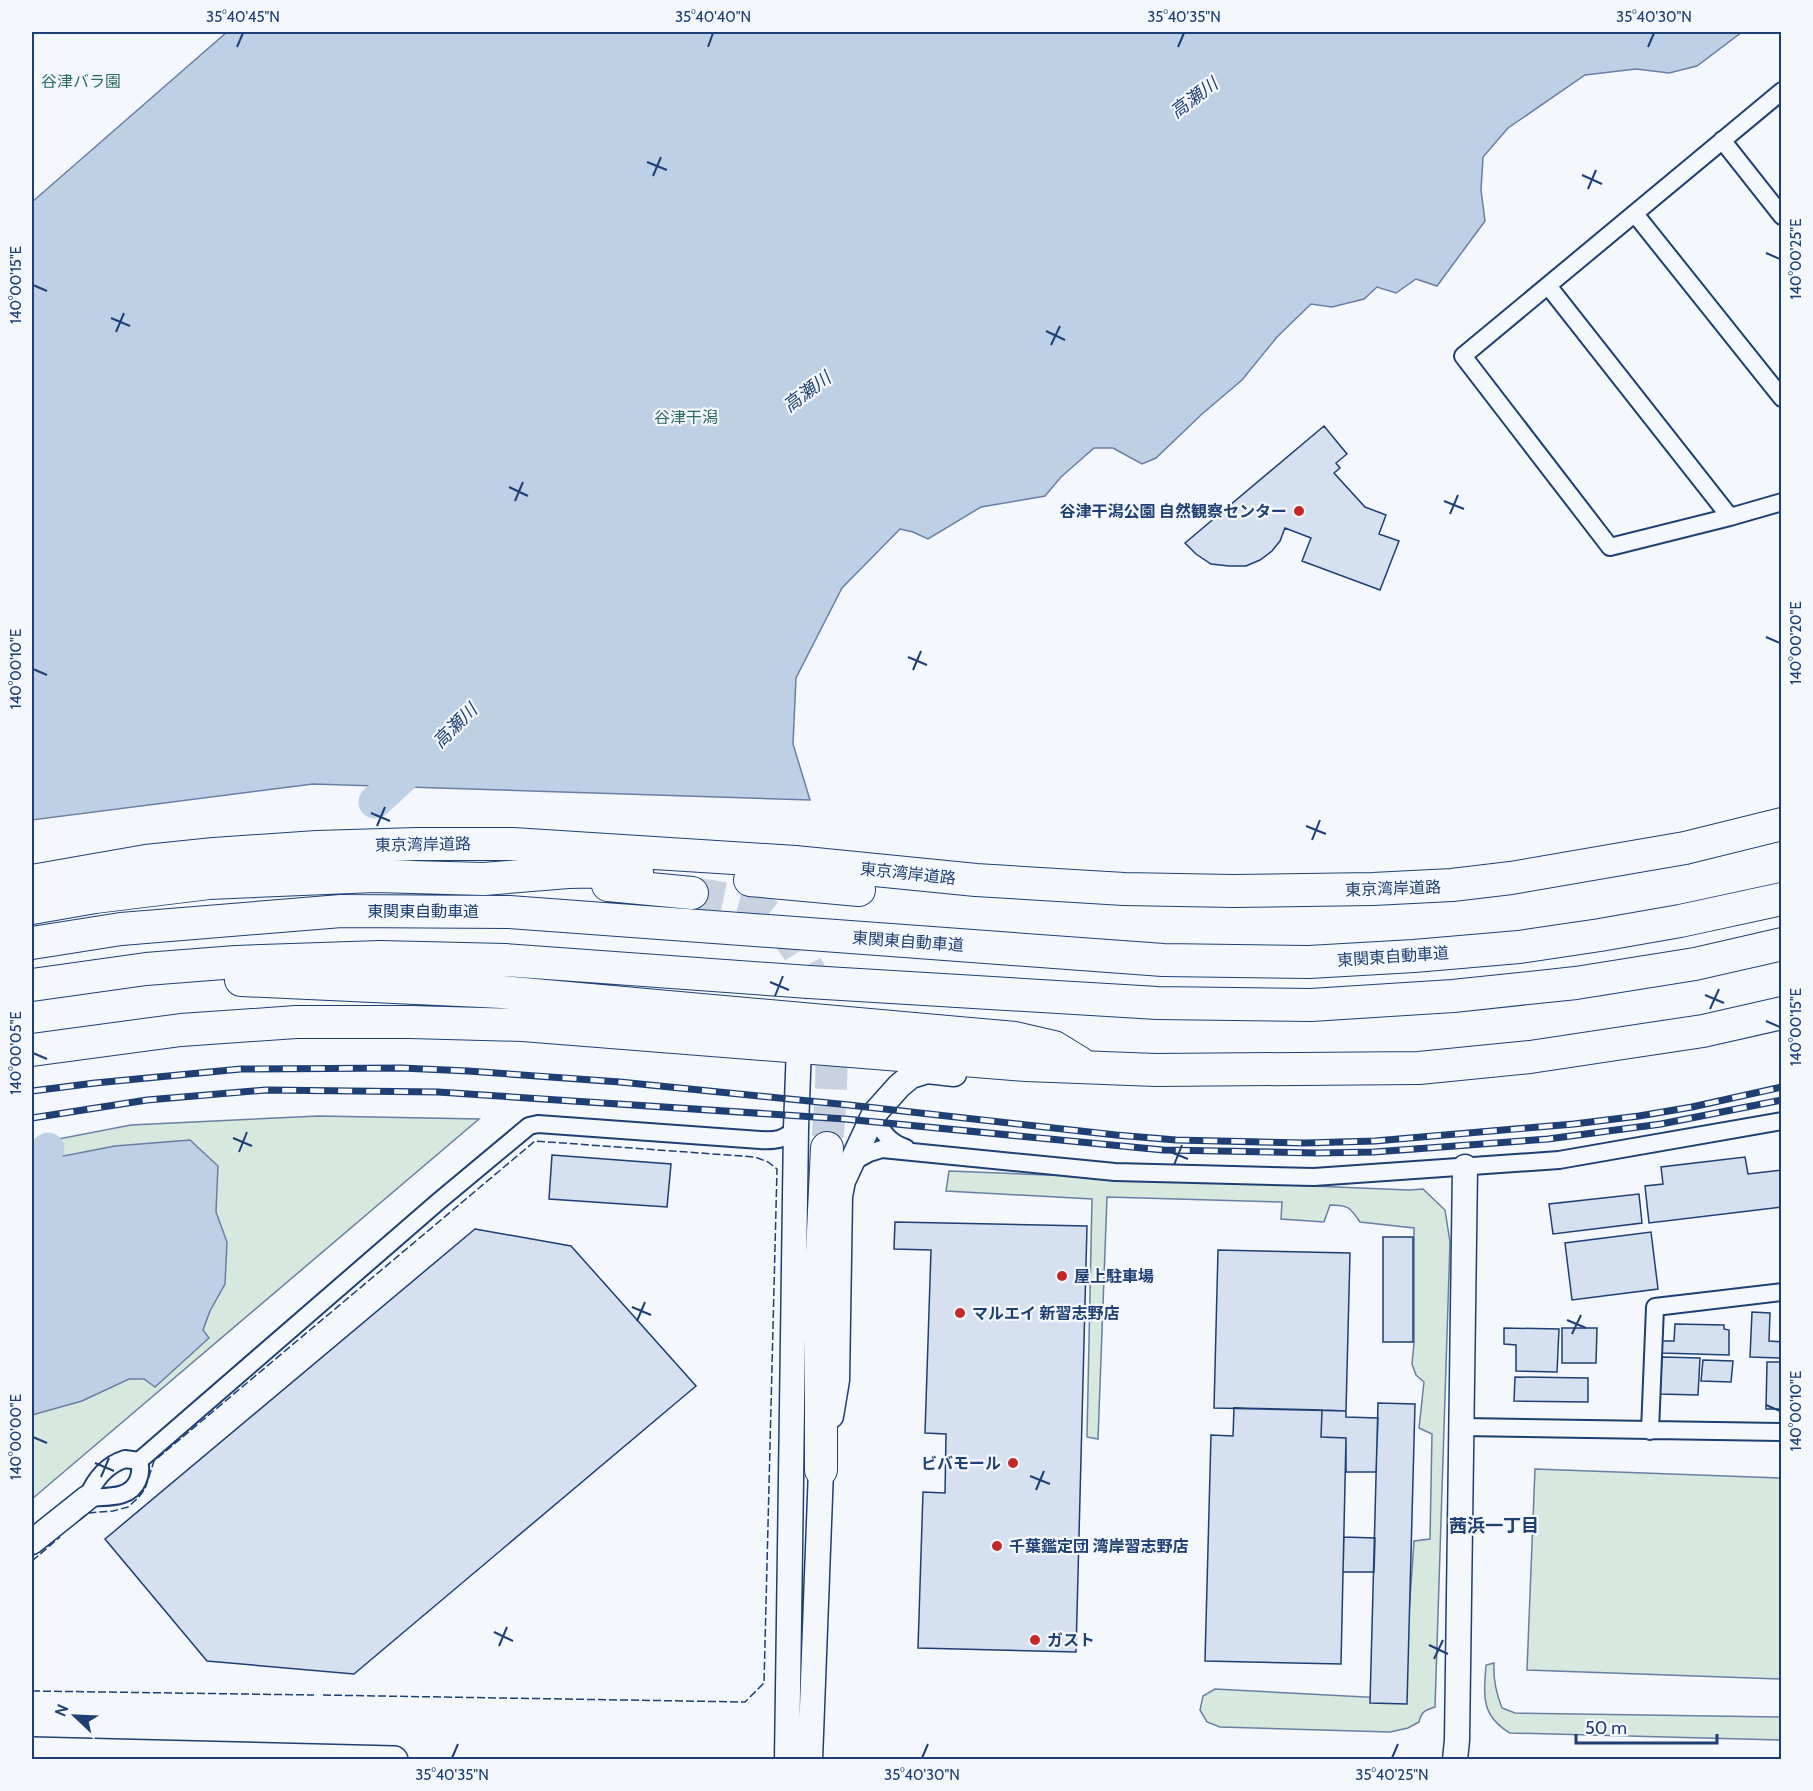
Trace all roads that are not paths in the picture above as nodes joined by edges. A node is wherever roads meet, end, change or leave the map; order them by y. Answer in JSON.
{"nodes":[{"id":1,"x":1782,"y":91,"type":"edge"},
{"id":2,"x":1722,"y":140,"type":"junction"},
{"id":3,"x":1635,"y":214,"type":"junction"},
{"id":4,"x":1782,"y":216,"type":"edge"},
{"id":5,"x":1549,"y":287,"type":"junction"},
{"id":6,"x":1782,"y":398,"type":"edge"},
{"id":7,"x":1782,"y":502,"type":"edge"},
{"id":8,"x":1730,"y":517,"type":"junction"},
{"id":9,"x":1782,"y":824,"type":"edge"},
{"id":10,"x":484,"y":879,"type":"junction"},
{"id":11,"x":32,"y":881,"type":"edge"},
{"id":12,"x":1452,"y":885,"type":"junction"},
{"id":13,"x":692,"y":893,"type":"tunnel mouth"},
{"id":14,"x":1782,"y":899,"type":"edge"},
{"id":15,"x":32,"y":908,"type":"edge"},
{"id":16,"x":32,"y":943,"type":"edge"},
{"id":17,"x":1782,"y":944,"type":"edge"},
{"id":18,"x":32,"y":985,"type":"edge"},
{"id":19,"x":32,"y":998,"type":"edge"},
{"id":20,"x":1782,"y":1013,"type":"edge"},
{"id":21,"x":741,"y":1014,"type":"junction"},
{"id":22,"x":799,"y":1047,"type":"junction"},
{"id":23,"x":32,"y":1050,"type":"edge"},
{"id":24,"x":1026,"y":1065,"type":"junction"},
{"id":25,"x":1091,"y":1069,"type":"junction"},
{"id":26,"x":874,"y":1114,"type":"junction"},
{"id":27,"x":1782,"y":1121,"type":"edge"},
{"id":28,"x":796,"y":1128,"type":"junction"},
{"id":29,"x":760,"y":1140,"type":"junction"},
{"id":30,"x":930,"y":1154,"type":"junction"},
{"id":31,"x":839,"y":1155,"type":"junction"},
{"id":32,"x":1466,"y":1167,"type":"junction"},
{"id":33,"x":796,"y":1174,"type":"junction"},
{"id":34,"x":1782,"y":1292,"type":"edge"},
{"id":35,"x":1463,"y":1427,"type":"junction"},
{"id":36,"x":1650,"y":1431,"type":"junction"},
{"id":37,"x":1782,"y":1432,"type":"edge"},
{"id":38,"x":139,"y":1461,"type":"junction"},
{"id":39,"x":821,"y":1470,"type":"joint"},
{"id":40,"x":87,"y":1498,"type":"junction"},
{"id":41,"x":32,"y":1542,"type":"edge"},
{"id":42,"x":32,"y":1751,"type":"edge"},
{"id":43,"x":394,"y":1760,"type":"edge"},
{"id":44,"x":787,"y":1760,"type":"edge"},
{"id":45,"x":810,"y":1760,"type":"edge"},
{"id":46,"x":1455,"y":1760,"type":"edge"}],
"edges":[{"from":1,"to":2,"type":"street"},
{"from":2,"to":3,"type":"street"},
{"from":2,"to":4,"type":"street"},
{"from":3,"to":5,"type":"street"},
{"from":3,"to":6,"type":"street"},
{"from":5,"to":8,"type":"street"},
{"from":5,"to":8,"type":"street"},
{"from":7,"to":8,"type":"street"},
{"from":9,"to":12,"type":"highway","name":"東京湾岸道路"},
{"from":10,"to":12,"type":"highway"},
{"from":10,"to":13,"type":"highway"},
{"from":10,"to":15,"type":"highway"},
{"from":11,"to":12,"type":"highway","name":"東京湾岸道路"},
{"from":14,"to":16,"type":"highway","name":"東関東自動車道"},
{"from":17,"to":18,"type":"highway"},
{"from":19,"to":21,"type":"highway"},
{"from":20,"to":25,"type":"highway"},
{"from":21,"to":22,"type":"highway"},
{"from":21,"to":25,"type":"highway"},
{"from":22,"to":23,"type":"highway"},
{"from":22,"to":24,"type":"highway"},
{"from":22,"to":28,"type":"street"},
{"from":24,"to":25,"type":"highway"},
{"from":24,"to":26,"type":"street"},
{"from":26,"to":30,"type":"street"},
{"from":26,"to":31,"type":"street"},
{"from":27,"to":32,"type":"street"},
{"from":28,"to":29,"type":"street"},
{"from":28,"to":33,"type":"street"},
{"from":29,"to":33,"type":"street"},
{"from":29,"to":38,"type":"street"},
{"from":30,"to":31,"type":"street"},
{"from":30,"to":32,"type":"street"},
{"from":31,"to":39,"type":"highway"},
{"from":32,"to":35,"type":"street"},
{"from":33,"to":44,"type":"street"},
{"from":34,"to":36,"type":"street"},
{"from":35,"to":36,"type":"street"},
{"from":35,"to":46,"type":"street"},
{"from":36,"to":37,"type":"street"},
{"from":38,"to":40,"type":"street"},
{"from":38,"to":40,"type":"street"},
{"from":39,"to":45,"type":"street"},
{"from":40,"to":41,"type":"street"},
{"from":42,"to":43,"type":"main road"}]}
